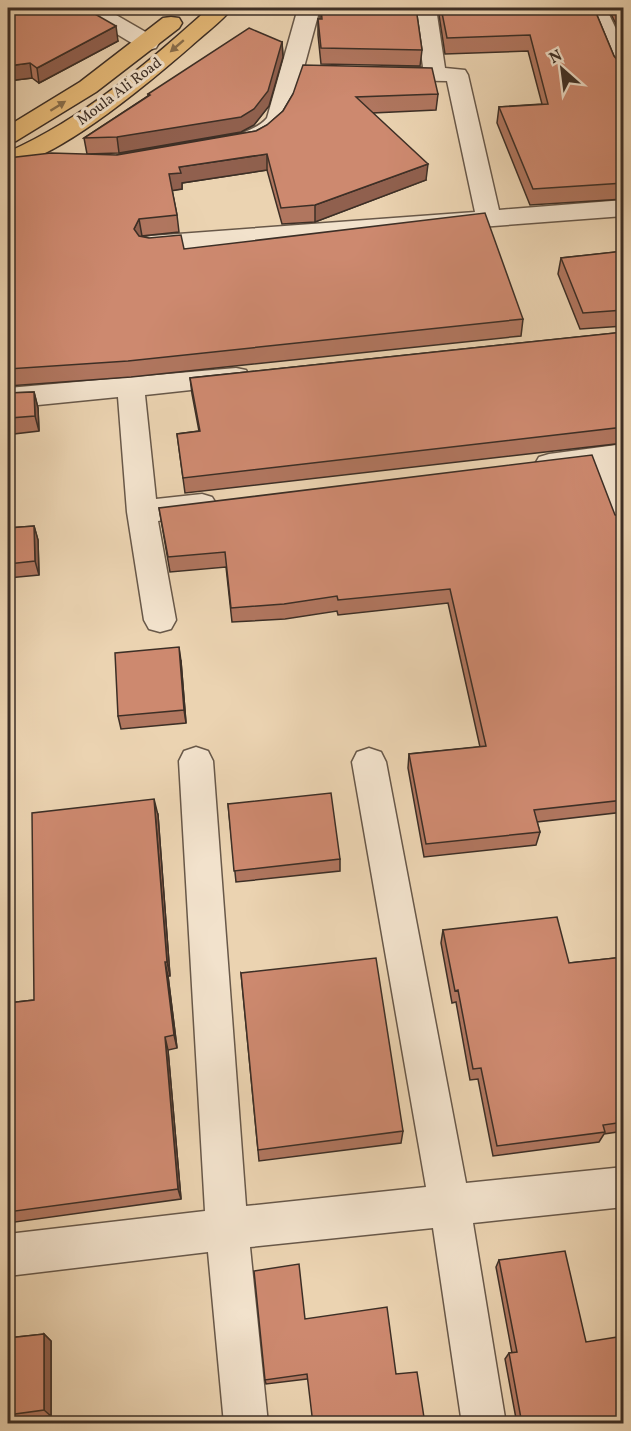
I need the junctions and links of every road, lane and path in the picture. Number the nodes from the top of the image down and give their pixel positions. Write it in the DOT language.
graph roads {
  1 [pos="90,8"];
  2 [pos="189,8"];
  3 [pos="221,8"];
  4 [pos="309,8"];
  5 [pos="320,8"];
  6 [pos="426,8"];
  7 [pos="595,8"];
  8 [pos="148,43"];
  9 [pos="624,71"];
  10 [pos="368,72"];
  11 [pos="435,73"];
  12 [pos="224,145"];
  13 [pos="9,153"];
  14 [pos="55,161"];
  15 [pos="624,208"];
  16 [pos="489,219"];
  17 [pos="151,244"];
  18 [pos="260,375"];
  19 [pos="131,389"];
  20 [pos="8,398"];
  21 [pos="612,456"];
  22 [pos="518,468"];
  23 [pos="224,502"];
  24 [pos="142,512"];
  25 [pos="624,521"];
  26 [pos="160,620"];
  27 [pos="196,761"];
  28 [pos="369,762"];
  29 [pos="624,1187"];
  30 [pos="450,1206"];
  31 [pos="227,1229"];
  32 [pos="8,1256"];
  33 [pos="246,1424"];
  34 [pos="484,1424"];
  1 -- 8 [label="street"];
  2 -- 8 [label="main road, Moula Ali Road"];
  3 -- 13 [label="main road, Moula Ali Road, one-way"];
  4 -- 5 [label="street"];
  4 -- 12 [label="street"];
  6 -- 11 [label="street"];
  7 -- 9 [label="street"];
  13 -- 8 [label="main road, Moula Ali Road, one-way"];
  10 -- 11 [label="street"];
  11 -- 16 [label="street"];
  13 -- 14 [label="street"];
  15 -- 16 [label="street"];
  16 -- 17 [label="street"];
  18 -- 19 [label="street"];
  19 -- 20 [label="street"];
  19 -- 24 [label="street"];
  21 -- 22 [label="street"];
  21 -- 25 [label="street"];
  23 -- 24 [label="street"];
  24 -- 26 [label="street"];
  27 -- 31 [label="street"];
  28 -- 30 [label="street"];
  29 -- 30 [label="street"];
  30 -- 31 [label="street"];
  30 -- 34 [label="street"];
  31 -- 32 [label="street"];
  31 -- 33 [label="street"];
}
